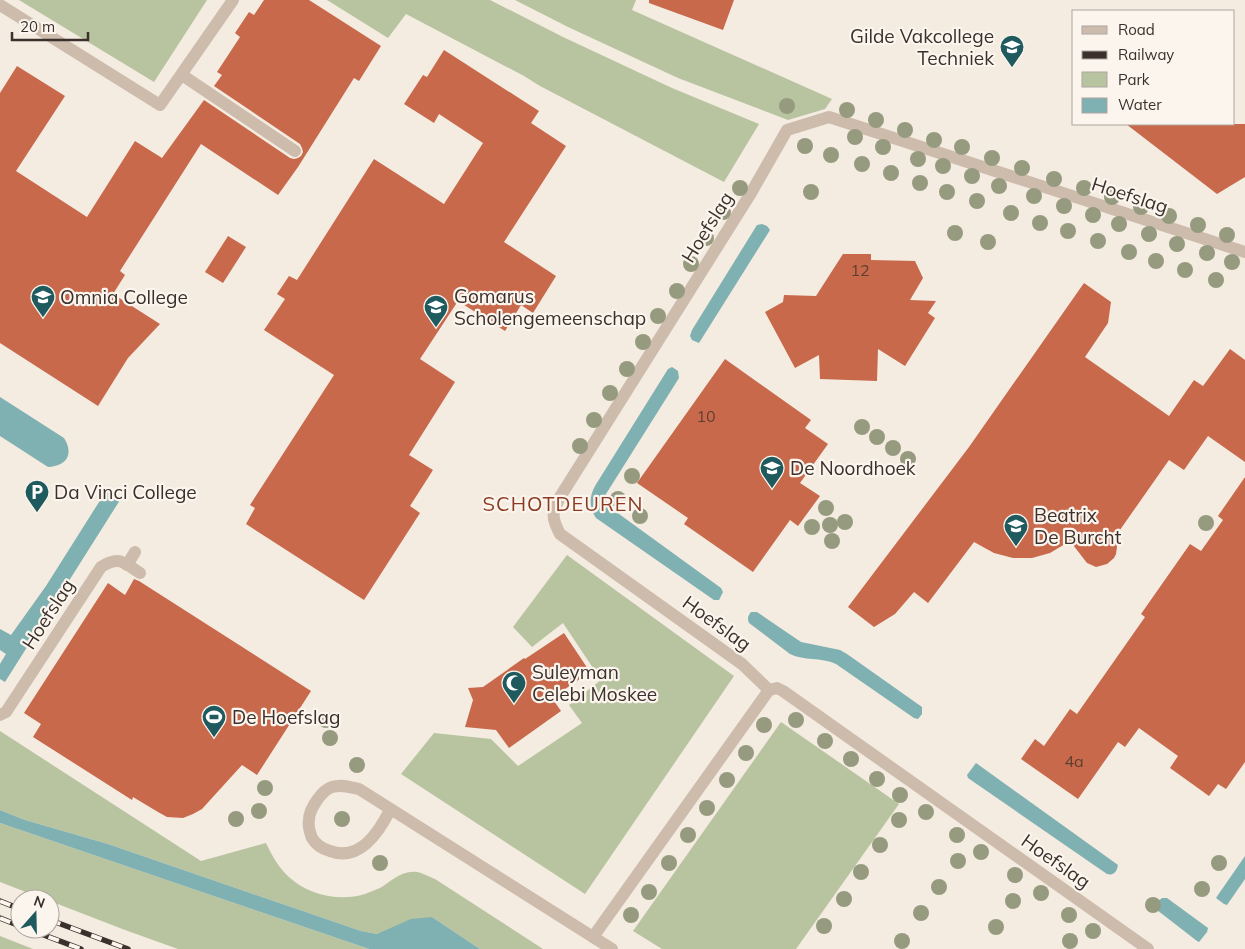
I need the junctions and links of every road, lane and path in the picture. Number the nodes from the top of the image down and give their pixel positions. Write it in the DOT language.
graph roads {
  1 [pos="233,0"];
  2 [pos="0,5"];
  3 [pos="182,75"];
  4 [pos="295,151"];
  5 [pos="1245,252"];
  6 [pos="135,552"];
  7 [pos="127,565"];
  8 [pos="140,573"];
  9 [pos="769,690"];
  10 [pos="0,715"];
  11 [pos="390,810"];
  12 [pos="593,937"];
  13 [pos="612,949"];
  14 [pos="1148,949"];
  1 -- 3 [label="street"];
  2 -- 3 [label="street"];
  3 -- 4 [label="street"];
  5 -- 9 [label="street, Hoefslag"];
  6 -- 7 [label="street"];
  7 -- 8 [label="street"];
  7 -- 10 [label="street, Hoefslag"];
  9 -- 12 [label="street"];
  9 -- 14 [label="street, Hoefslag"];
  11 -- 11 [label="street"];
  11 -- 12 [label="street"];
  12 -- 13 [label="street"];
}
